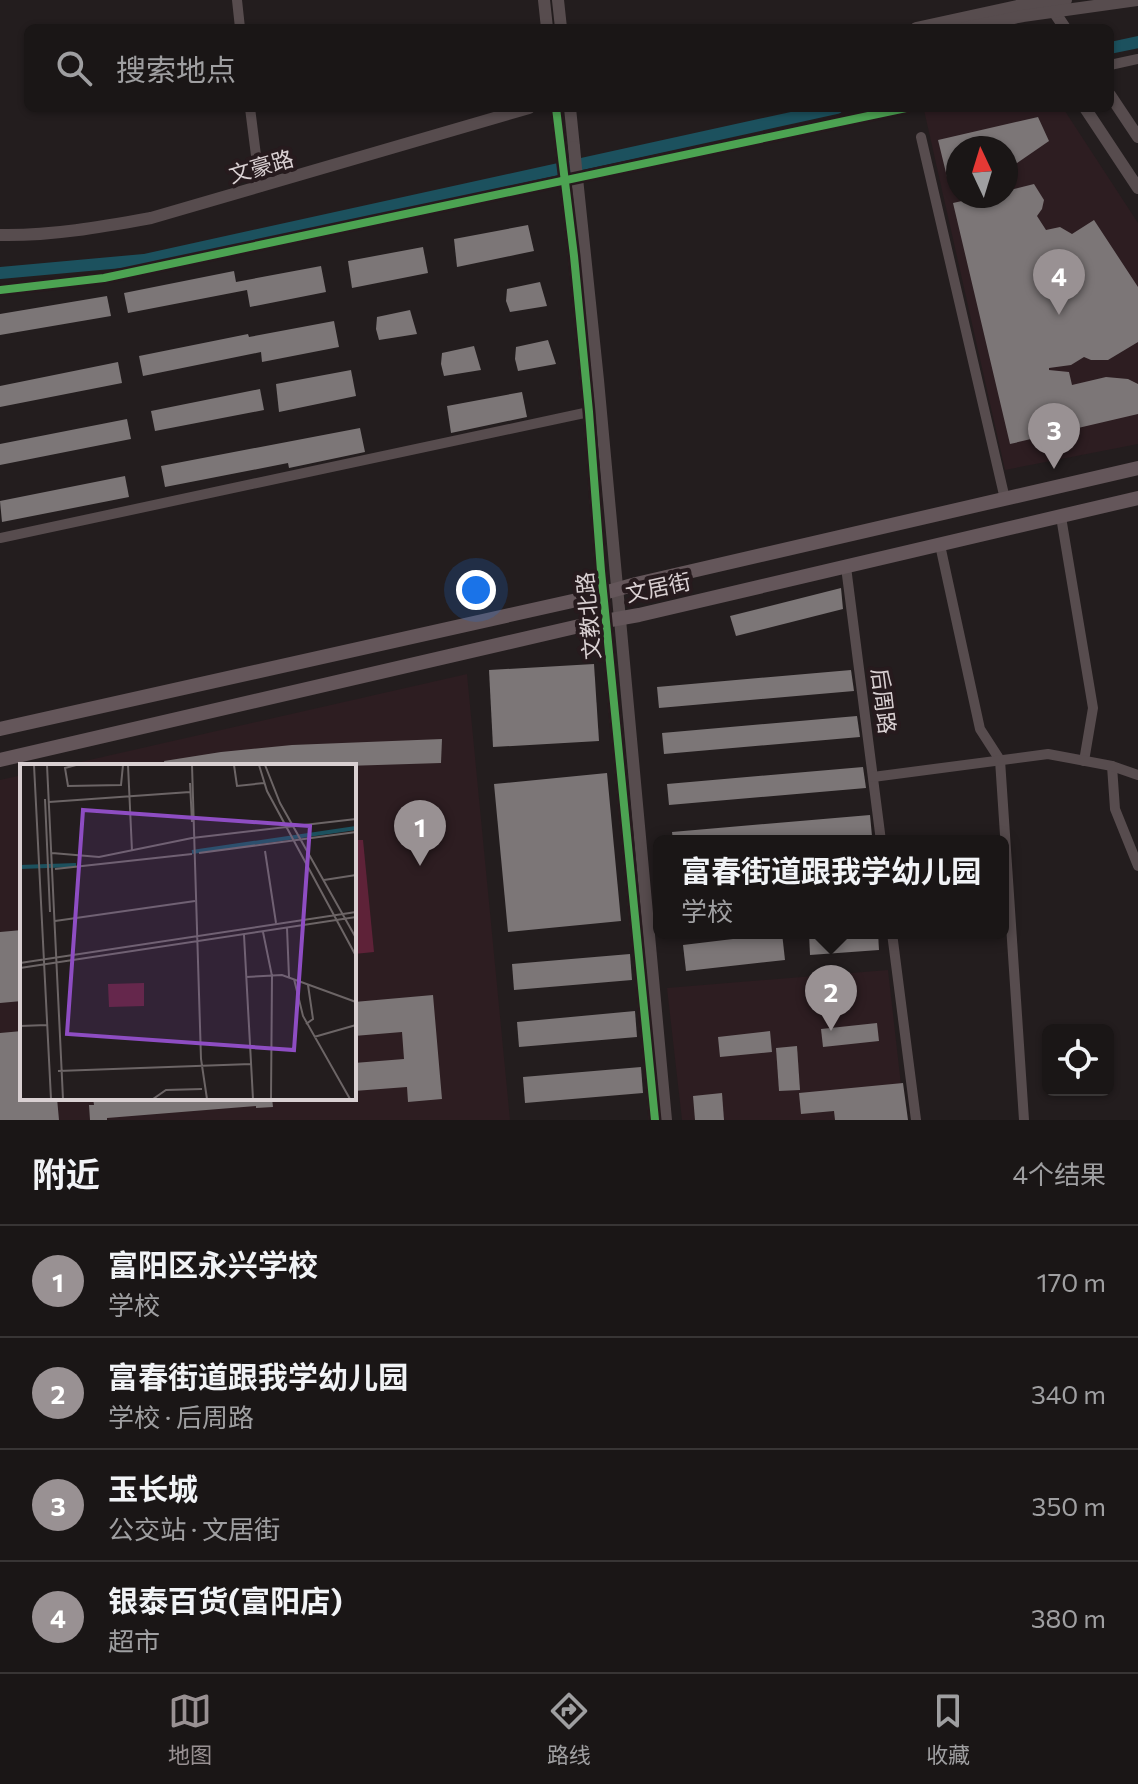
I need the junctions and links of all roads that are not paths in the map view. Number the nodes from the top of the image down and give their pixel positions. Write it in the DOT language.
graph roads {
  1 [pos="237,0"];
  2 [pos="544,0"];
  3 [pos="558,0"];
  4 [pos="1066,0"];
  5 [pos="1137,0"];
  6 [pos="1050,5"];
  7 [pos="1018,7"];
  8 [pos="240,24"];
  9 [pos="547,24"];
  10 [pos="561,24"];
  11 [pos="935,24"];
  12 [pos="975,24"];
  13 [pos="1029,24"];
  14 [pos="1062,24"];
  15 [pos="1138,59"];
  16 [pos="1114,64"];
  17 [pos="1114,101"];
  18 [pos="251,112"];
  19 [pos="515,112"];
  20 [pos="565,112"];
  21 [pos="887,112"];
  22 [pos="1088,112"];
  23 [pos="921,137"];
  24 [pos="1138,137"];
  25 [pos="595,174"];
  26 [pos="567,180"];
  27 [pos="260,187"];
  28 [pos="1138,188"];
  29 [pos="0,235"];
  30 [pos="0,290"];
  31 [pos="589,412"];
  32 [pos="1138,468"];
  33 [pos="1138,498"];
  34 [pos="1005,499"];
  35 [pos="1061,517"];
  36 [pos="0,538"];
  37 [pos="940,545"];
  38 [pos="846,567"];
  39 [pos="610,592"];
  40 [pos="613,619"];
  41 [pos="0,729"];
  42 [pos="0,760"];
  43 [pos="1000,760"];
  44 [pos="1084,761"];
  45 [pos="1112,766"];
  46 [pos="1138,775"];
  47 [pos="873,777"];
  48 [pos="880,835"];
  49 [pos="1005,835"];
  50 [pos="1138,866"];
  51 [pos="1009,895"];
  52 [pos="893,939"];
  53 [pos="655,1120"];
  54 [pos="666,1120"];
  55 [pos="916,1120"];
  56 [pos="1024,1120"];
  1 -- 8 [label="street"];
  2 -- 9 [label="street"];
  3 -- 10 [label="street"];
  4 -- 6 [label="street"];
  5 -- 6 [label="street"];
  6 -- 7 [label="street"];
  6 -- 14 [label="street"];
  7 -- 11 [label="street"];
  7 -- 12 [label="street"];
  7 -- 13 [label="street"];
  15 -- 16 [label="street"];
  17 -- 24 [label="street"];
  18 -- 27 [label="street"];
  19 -- 27 [label="street, 文豪路"];
  20 -- 26 [label="street, 文教北路, bridge"];
  21 -- 25 [label="street"];
  22 -- 28 [label="street"];
  23 -- 34 [label="street"];
  26 -- 30 [label="street"];
  26 -- 31 [label="street, 文教北路"];
  26 -- 39 [label="street, 文教北路"];
  27 -- 29 [label="street, 文豪路"];
  31 -- 36 [label="street"];
  31 -- 39 [label="street, 文教北路"];
  32 -- 34 [label="main road, 文居街"];
  33 -- 35 [label="main road, 文居街"];
  34 -- 39 [label="main road, 文居街"];
  35 -- 37 [label="main road, 文居街"];
  35 -- 44 [label="street"];
  37 -- 38 [label="main road, 文居街"];
  37 -- 43 [label="street"];
  38 -- 40 [label="main road, 文居街"];
  38 -- 47 [label="street, 后周路"];
  39 -- 40 [label="street, 文教北路"];
  39 -- 41 [label="main road, 文居街"];
  40 -- 42 [label="main road, 文居街"];
  40 -- 53 [label="street, 文教北路"];
  40 -- 54 [label="street, 文教北路"];
  43 -- 44 [label="street"];
  43 -- 47 [label="street"];
  43 -- 49 [label="street"];
  44 -- 45 [label="street"];
  45 -- 46 [label="street"];
  45 -- 50 [label="street"];
  47 -- 48 [label="street, 后周路"];
  51 -- 56 [label="street"];
  52 -- 55 [label="street"];
}
